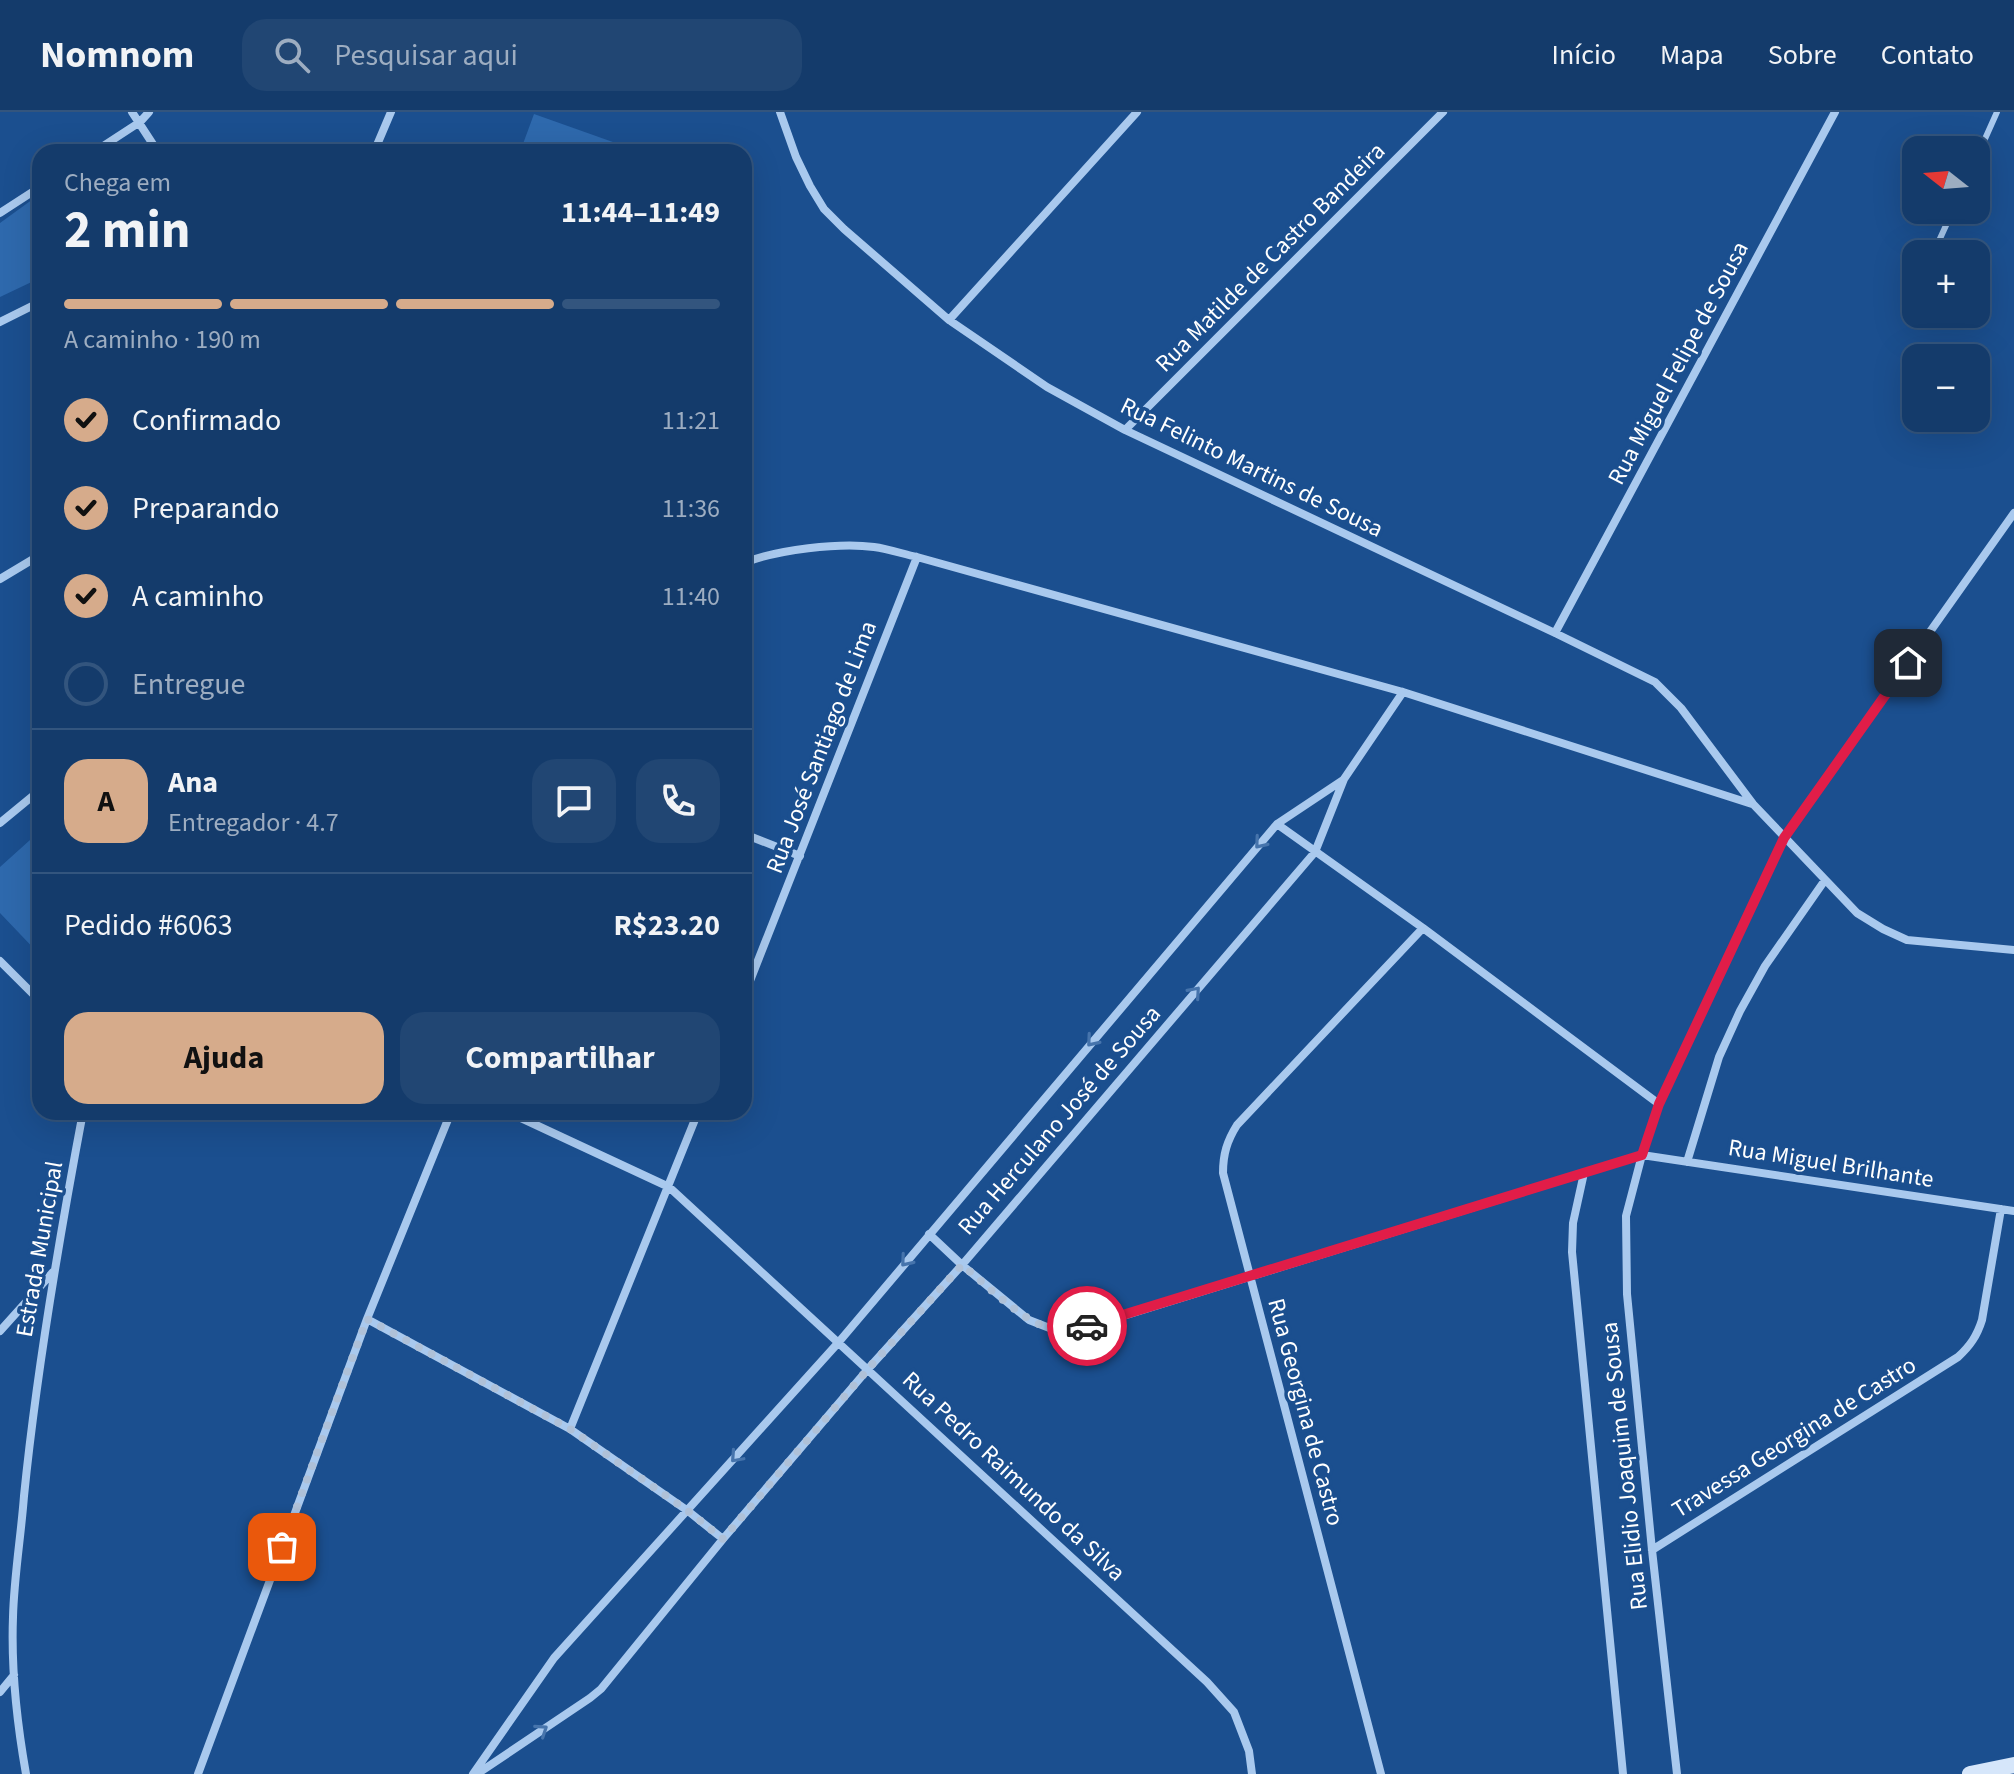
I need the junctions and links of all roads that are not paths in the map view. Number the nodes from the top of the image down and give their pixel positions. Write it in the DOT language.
graph roads {
  1 [pos="132,112"];
  2 [pos="149,112"];
  3 [pos="391,112"];
  4 [pos="780,112"];
  5 [pos="1137,112"];
  6 [pos="1443,112"];
  7 [pos="1835,112"];
  8 [pos="1997,112"];
  9 [pos="140,122"];
  10 [pos="1986,136"];
  11 [pos="106,144"];
  12 [pos="153,144"];
  13 [pos="377,144"];
  14 [pos="32,192"];
  15 [pos="0,213"];
  16 [pos="32,306"];
  17 [pos="949,320"];
  18 [pos="0,322"];
  19 [pos="1125,430"];
  20 [pos="2014,513"];
  21 [pos="917,557"];
  22 [pos="32,560"];
  23 [pos="752,560"];
  24 [pos="0,579"];
  25 [pos="1555,633"];
  26 [pos="1403,692"];
  27 [pos="1344,779"];
  28 [pos="32,797"];
  29 [pos="1753,804"];
  30 [pos="0,823"];
  31 [pos="1277,824"];
  32 [pos="752,837"];
  33 [pos="1784,838"];
  34 [pos="1315,852"];
  35 [pos="800,856"];
  36 [pos="1825,880"];
  37 [pos="1423,928"];
  38 [pos="2014,950"];
  39 [pos="0,961"];
  40 [pos="752,976"];
  41 [pos="32,993"];
  42 [pos="1659,1104"];
  43 [pos="82,1120"];
  44 [pos="448,1120"];
  45 [pos="525,1120"];
  46 [pos="695,1120"];
  47 [pos="1642,1155"];
  48 [pos="1687,1162"];
  49 [pos="1584,1173"];
  50 [pos="669,1187"];
  51 [pos="2001,1209"];
  52 [pos="2014,1211"];
  53 [pos="929,1234"];
  54 [pos="962,1265"];
  55 [pos="53,1272"];
  56 [pos="1250,1277"];
  57 [pos="367,1319"];
  58 [pos="1,1329"];
  59 [pos="838,1343"];
  60 [pos="868,1369"];
  61 [pos="570,1429"];
  62 [pos="688,1511"];
  63 [pos="723,1539"];
  64 [pos="1652,1550"];
  65 [pos="14,1675"];
  66 [pos="0,1692"];
  67 [pos="2014,1765"];
  68 [pos="26,1774"];
  69 [pos="198,1774"];
  70 [pos="475,1774"];
  71 [pos="1252,1774"];
  72 [pos="1381,1774"];
  73 [pos="1623,1774"];
  74 [pos="1677,1774"];
  75 [pos="1970,1774"];
  1 -- 9 [label="street"];
  2 -- 9 [label="street"];
  3 -- 13 [label="street"];
  4 -- 17 [label="street, Rua Felinto Martins de Sousa"];
  5 -- 17 [label="street"];
  6 -- 19 [label="street, Rua Matilde de Castro Bandeira"];
  7 -- 25 [label="street, Rua Miguel Felipe de Sousa"];
  8 -- 10 [label="lane"];
  9 -- 11 [label="street"];
  9 -- 12 [label="street"];
  14 -- 15 [label="street"];
  16 -- 18 [label="street"];
  17 -- 19 [label="street, Rua Felinto Martins de Sousa"];
  19 -- 25 [label="street, Rua Felinto Martins de Sousa"];
  20 -- 33 [label="street, Rua Elidio Joaquim de Sousa"];
  21 -- 23 [label="street, Rua Felinto Martins de Sousa"];
  21 -- 26 [label="street, Rua Felinto Martins de Sousa"];
  21 -- 35 [label="street, Rua José Santiago de Lima"];
  22 -- 24 [label="street"];
  25 -- 29 [label="street, Rua Felinto Martins de Sousa"];
  26 -- 27 [label="street, Rua Herculano José de Sousa"];
  26 -- 29 [label="street, Rua Felinto Martins de Sousa"];
  27 -- 31 [label="street, Rua Herculano José de Sousa"];
  27 -- 34 [label="street, Rua Herculano José de Sousa"];
  28 -- 30 [label="street"];
  29 -- 33 [label="street, Rua Felinto Martins de Sousa"];
  31 -- 34 [label="street"];
  31 -- 53 [label="street, Rua Herculano José de Sousa, one-way"];
  32 -- 35 [label="street"];
  33 -- 36 [label="street, Rua Felinto Martins de Sousa"];
  33 -- 42 [label="street, Rua Elidio Joaquim de Sousa"];
  34 -- 37 [label="street"];
  54 -- 34 [label="street, Rua Herculano José de Sousa, one-way"];
  35 -- 40 [label="street, Rua José Santiago de Lima"];
  36 -- 38 [label="street, Rua Felinto Martins de Sousa"];
  36 -- 48 [label="street"];
  37 -- 42 [label="street"];
  37 -- 56 [label="street, Rua Georgina de Castro"];
  39 -- 41 [label="street"];
  42 -- 47 [label="street, Rua Elidio Joaquim de Sousa"];
  43 -- 55 [label="street, Estrada Municipal"];
  44 -- 57 [label="street"];
  45 -- 50 [label="street, Rua Pedro Raimundo da Silva"];
  46 -- 50 [label="street"];
  47 -- 48 [label="street, Rua Miguel Brilhante"];
  47 -- 49 [label="street"];
  47 -- 64 [label="street, Rua Elidio Joaquim de Sousa"];
  48 -- 51 [label="street, Rua Miguel Brilhante"];
  49 -- 56 [label="street"];
  49 -- 73 [label="street, Rua Elidio Joaquim de Sousa"];
  50 -- 59 [label="street, Rua Pedro Raimundo da Silva"];
  50 -- 61 [label="street"];
  51 -- 52 [label="street, Rua Miguel Brilhante"];
  51 -- 64 [label="street, Travessa Georgina de Castro"];
  53 -- 54 [label="street"];
  53 -- 59 [label="street, Rua Herculano José de Sousa, one-way"];
  54 -- 56 [label="street"];
  54 -- 60 [label="street, Rua Herculano José de Sousa"];
  55 -- 58 [label="street"];
  55 -- 65 [label="street, Estrada Municipal"];
  56 -- 72 [label="street, Rua Georgina de Castro"];
  57 -- 61 [label="street"];
  57 -- 69 [label="street"];
  59 -- 60 [label="street, Rua Pedro Raimundo da Silva"];
  59 -- 62 [label="street, Rua Herculano José de Sousa, one-way"];
  60 -- 63 [label="street, Rua Herculano José de Sousa"];
  60 -- 71 [label="street, Rua Pedro Raimundo da Silva"];
  61 -- 62 [label="street"];
  62 -- 63 [label="street"];
  62 -- 70 [label="street, Rua Herculano José de Sousa"];
  70 -- 63 [label="street, Rua Herculano José de Sousa, one-way"];
  64 -- 74 [label="street, Rua Elidio Joaquim de Sousa"];
  65 -- 66 [label="street"];
  65 -- 68 [label="street, Estrada Municipal"];
  67 -- 75 [label="main road"];
}
